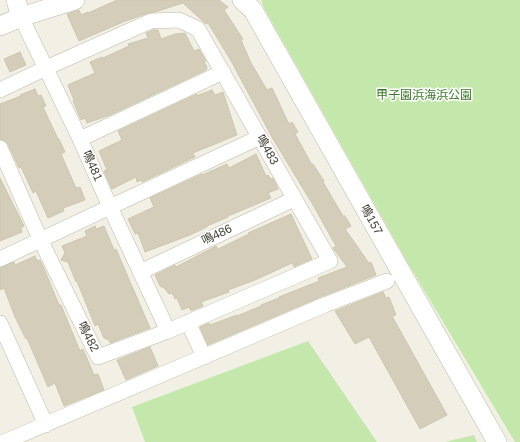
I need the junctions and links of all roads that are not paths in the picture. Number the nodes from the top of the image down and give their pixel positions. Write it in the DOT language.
graph roads {
  1 [pos="75,0"];
  2 [pos="242,0"];
  3 [pos="18,8"];
  4 [pos="0,26"];
  5 [pos="46,68"];
  6 [pos="223,72"];
  7 [pos="0,90"];
  8 [pos="260,137"];
  9 [pos="80,139"];
  10 [pos="0,148"];
  11 [pos="294,199"];
  12 [pos="110,207"];
  13 [pos="40,239"];
  14 [pos="0,258"];
  15 [pos="140,272"];
  16 [pos="387,281"];
  17 [pos="188,322"];
  18 [pos="0,323"];
  19 [pos="168,331"];
  20 [pos="204,357"];
  21 [pos="46,425"];
  22 [pos="4,442"];
  23 [pos="497,442"];
  1 -- 3 [label="street"];
  2 -- 23 [label="street, 鳴157"];
  3 -- 4 [label="street"];
  3 -- 5 [label="street, 鳴481"];
  5 -- 6 [label="street, 鳴483"];
  5 -- 7 [label="street"];
  5 -- 9 [label="street, 鳴481"];
  6 -- 8 [label="street, 鳴483"];
  6 -- 9 [label="street"];
  8 -- 11 [label="street, 鳴483"];
  8 -- 12 [label="street"];
  9 -- 12 [label="street, 鳴481"];
  10 -- 13 [label="street, 鳴482"];
  11 -- 15 [label="street, 鳴486"];
  11 -- 17 [label="street, 鳴483"];
  12 -- 13 [label="street"];
  12 -- 15 [label="street"];
  13 -- 14 [label="street"];
  13 -- 19 [label="street, 鳴482"];
  15 -- 19 [label="street"];
  16 -- 20 [label="street"];
  17 -- 19 [label="street, 鳴483"];
  17 -- 20 [label="street"];
  18 -- 21 [label="street"];
  20 -- 21 [label="street"];
  21 -- 22 [label="street"];
}
